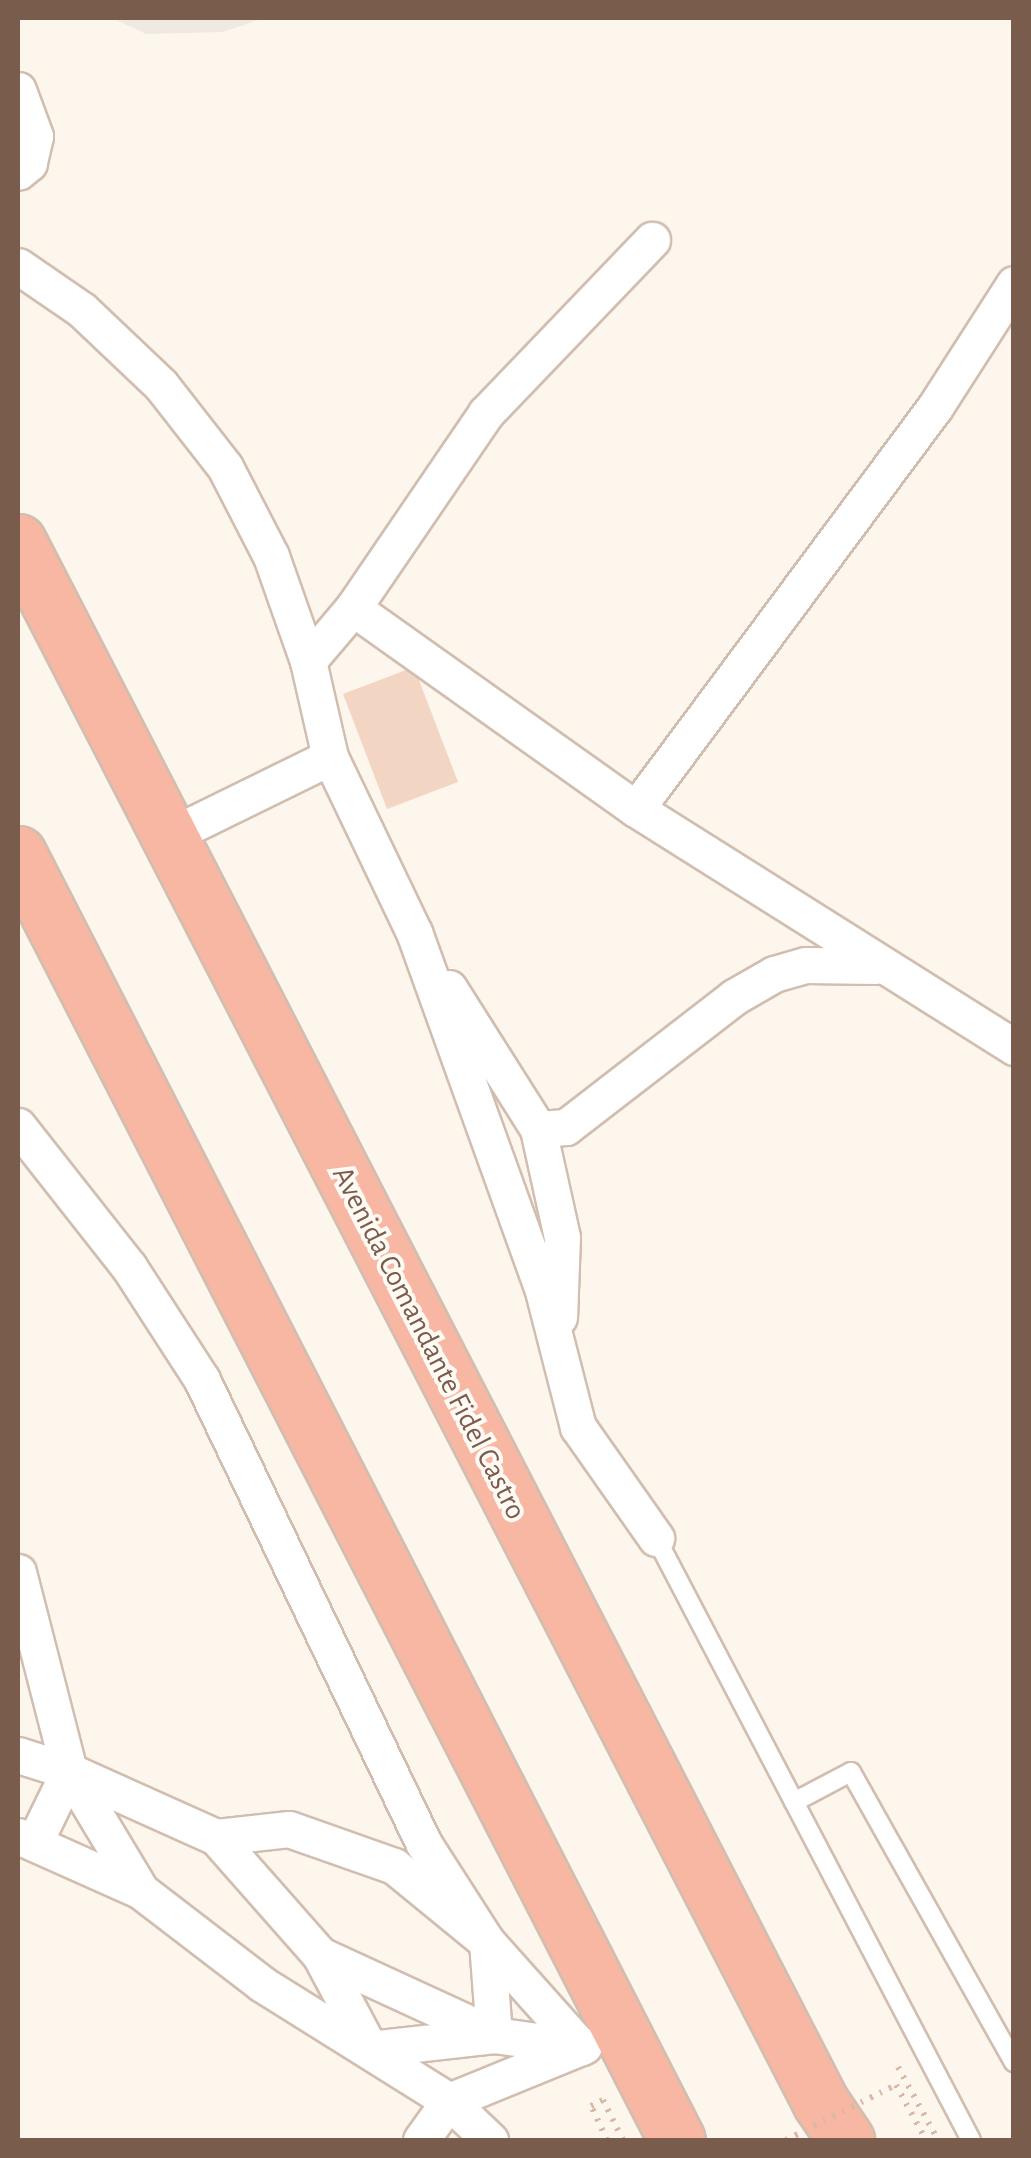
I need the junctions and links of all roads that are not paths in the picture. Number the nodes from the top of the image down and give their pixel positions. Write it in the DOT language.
graph roads {
  1 [pos="18,90"];
  2 [pos="18,172"];
  3 [pos="652,240"];
  4 [pos="18,266"];
  5 [pos="1014,284"];
  6 [pos="18,542"];
  7 [pos="353,608"];
  8 [pos="308,661"];
  9 [pos="330,757"];
  10 [pos="636,809"];
  11 [pos="169,836"];
  12 [pos="18,854"];
  13 [pos="414,932"];
  14 [pos="876,966"];
  15 [pos="1014,1047"];
  16 [pos="18,1126"];
  17 [pos="538,1129"];
  18 [pos="558,1352"];
  19 [pos="656,1538"];
  20 [pos="18,1572"];
  21 [pos="18,1755"];
  22 [pos="69,1770"];
  23 [pos="794,1802"];
  24 [pos="216,1838"];
  25 [pos="26,1840"];
  26 [pos="141,1892"];
  27 [pos="486,1942"];
  28 [pos="320,1955"];
  29 [pos="494,2034"];
  30 [pos="600,2040"];
  31 [pos="370,2048"];
  32 [pos="1014,2062"];
  33 [pos="450,2101"];
  34 [pos="422,2140"];
  35 [pos="490,2140"];
  36 [pos="677,2140"];
  37 [pos="846,2140"];
  38 [pos="970,2140"];
  1 -- 2 [label="street"];
  3 -- 7 [label="street"];
  4 -- 8 [label="street"];
  5 -- 10 [label="street"];
  6 -- 11 [label="highway, Avenida Comandante Fidel Castro"];
  7 -- 8 [label="street"];
  7 -- 10 [label="street"];
  8 -- 9 [label="street"];
  9 -- 11 [label="street"];
  9 -- 13 [label="street"];
  10 -- 14 [label="street"];
  11 -- 37 [label="highway, Avenida Comandante Fidel Castro"];
  12 -- 30 [label="highway"];
  13 -- 17 [label="street"];
  13 -- 18 [label="street"];
  14 -- 15 [label="street"];
  14 -- 17 [label="street"];
  16 -- 27 [label="street"];
  17 -- 18 [label="street"];
  18 -- 19 [label="street"];
  19 -- 23 [label="lane"];
  20 -- 22 [label="street"];
  21 -- 22 [label="street"];
  22 -- 24 [label="street"];
  22 -- 25 [label="street"];
  22 -- 26 [label="street"];
  23 -- 32 [label="lane"];
  23 -- 38 [label="lane"];
  24 -- 27 [label="street"];
  24 -- 28 [label="street"];
  25 -- 26 [label="street"];
  26 -- 31 [label="street"];
  27 -- 29 [label="street"];
  27 -- 30 [label="street"];
  28 -- 29 [label="street"];
  28 -- 31 [label="street"];
  29 -- 30 [label="street"];
  29 -- 31 [label="street"];
  30 -- 33 [label="street"];
  30 -- 36 [label="highway"];
  31 -- 33 [label="street"];
  33 -- 34 [label="street"];
  33 -- 35 [label="street"];
}
